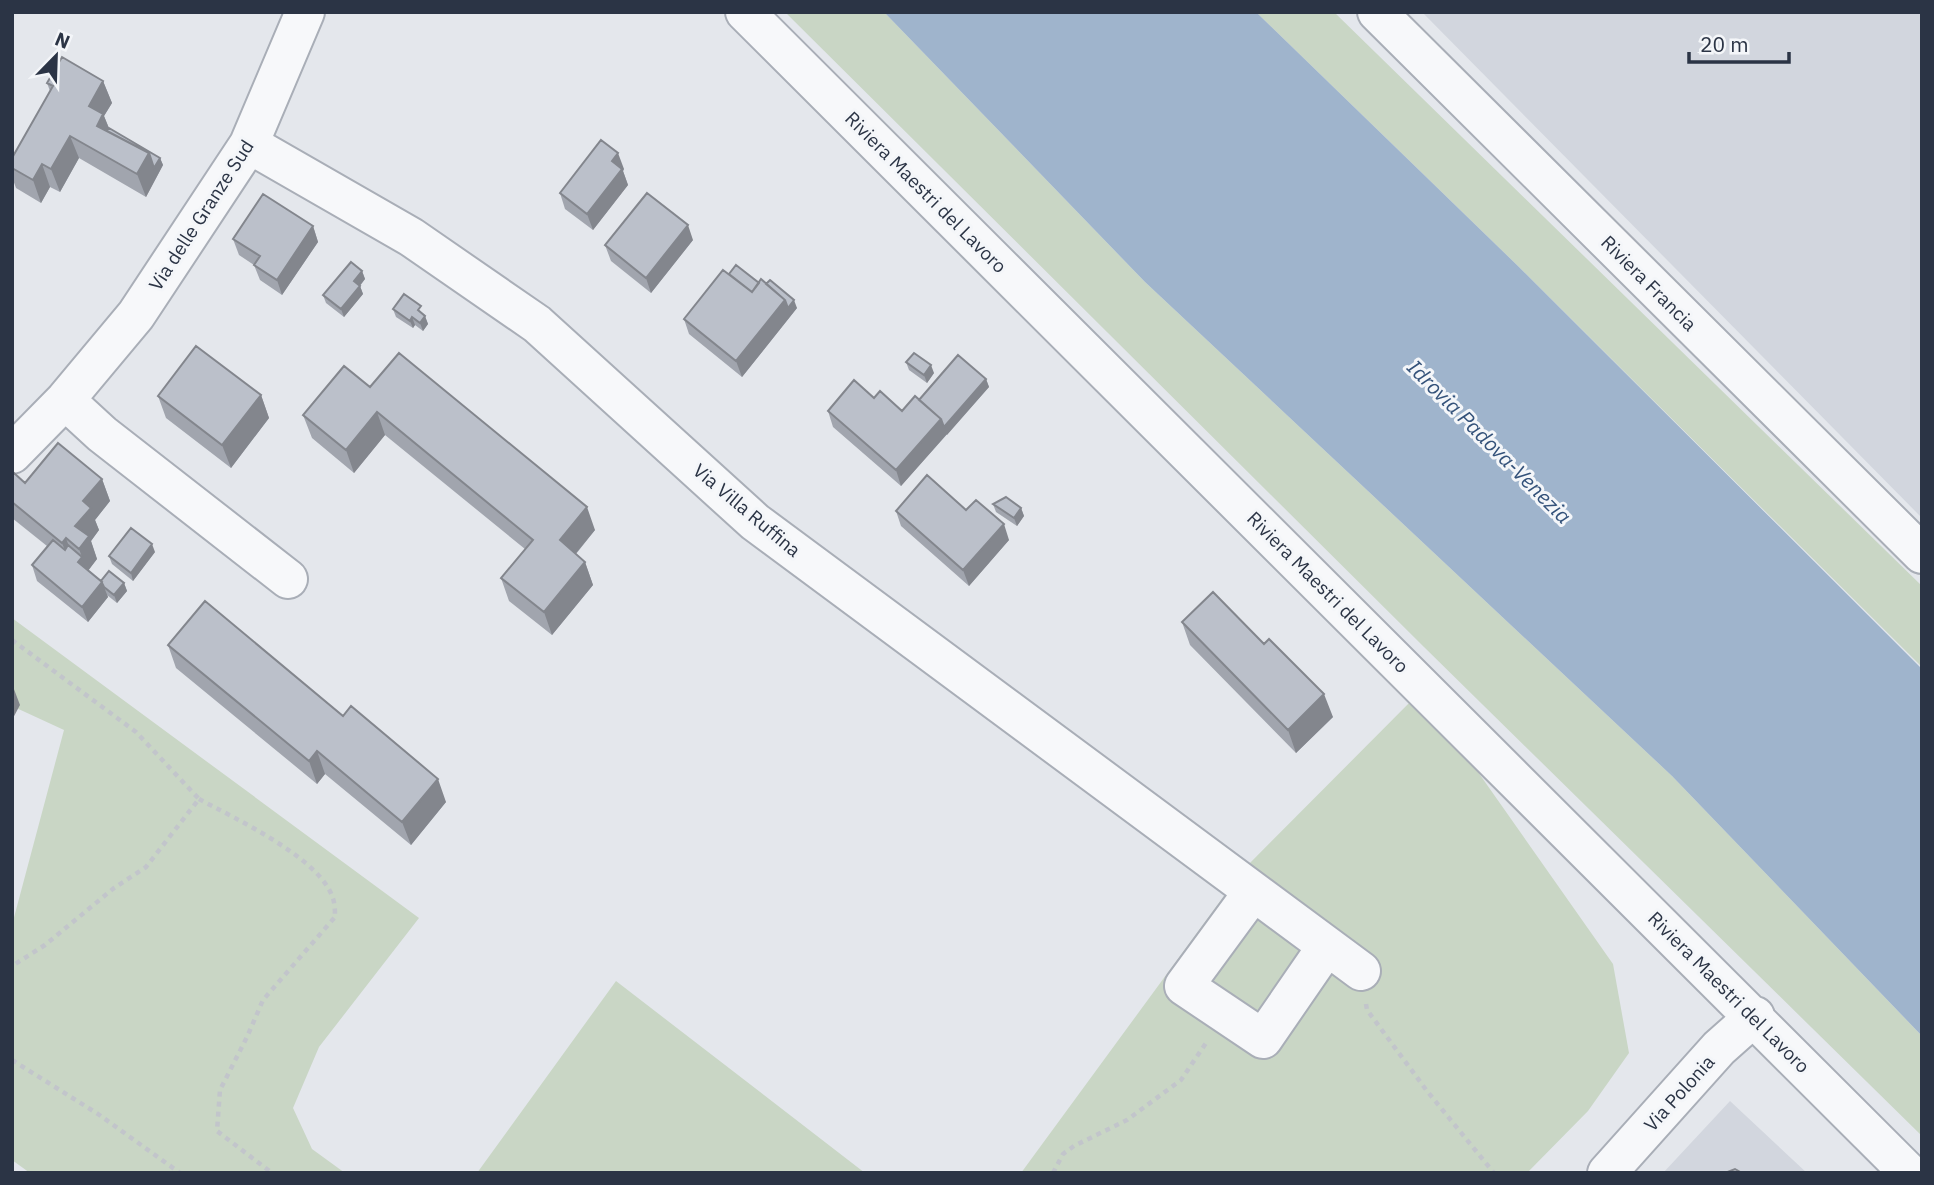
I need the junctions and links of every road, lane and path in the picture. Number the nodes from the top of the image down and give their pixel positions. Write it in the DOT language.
graph roads {
  1 [pos="305,12"];
  2 [pos="745,12"];
  3 [pos="1377,12"];
  4 [pos="249,144"];
  5 [pos="65,400"];
  6 [pos="12,454"];
  7 [pos="1922,554"];
  8 [pos="288,579"];
  9 [pos="12,640"];
  10 [pos="199,799"];
  11 [pos="1247,889"];
  12 [pos="1327,946"];
  13 [pos="12,966"];
  14 [pos="1361,971"];
  15 [pos="1225,1013"];
  16 [pos="1755,1016"];
  17 [pos="12,1060"];
  18 [pos="180,1173"];
  19 [pos="272,1173"];
  20 [pos="1054,1173"];
  21 [pos="1494,1173"];
  22 [pos="1607,1173"];
  23 [pos="1909,1173"];
  1 -- 4 [label="street, Via delle Granze Sud"];
  2 -- 16 [label="street, Riviera Maestri del Lavoro"];
  3 -- 7 [label="street, Riviera Francia"];
  4 -- 5 [label="street, Via delle Granze Sud"];
  4 -- 11 [label="street, Via Villa Ruffina"];
  5 -- 6 [label="street, Via delle Granze Sud"];
  5 -- 8 [label="street"];
  9 -- 10 [label="path"];
  10 -- 13 [label="path"];
  10 -- 19 [label="path"];
  11 -- 12 [label="street, Via Villa Ruffina"];
  11 -- 15 [label="street"];
  12 -- 14 [label="street, Via Villa Ruffina"];
  12 -- 15 [label="street"];
  14 -- 21 [label="path"];
  15 -- 20 [label="path"];
  16 -- 22 [label="street, Via Polonia"];
  16 -- 23 [label="street, Riviera Maestri del Lavoro"];
  17 -- 18 [label="path"];
}
